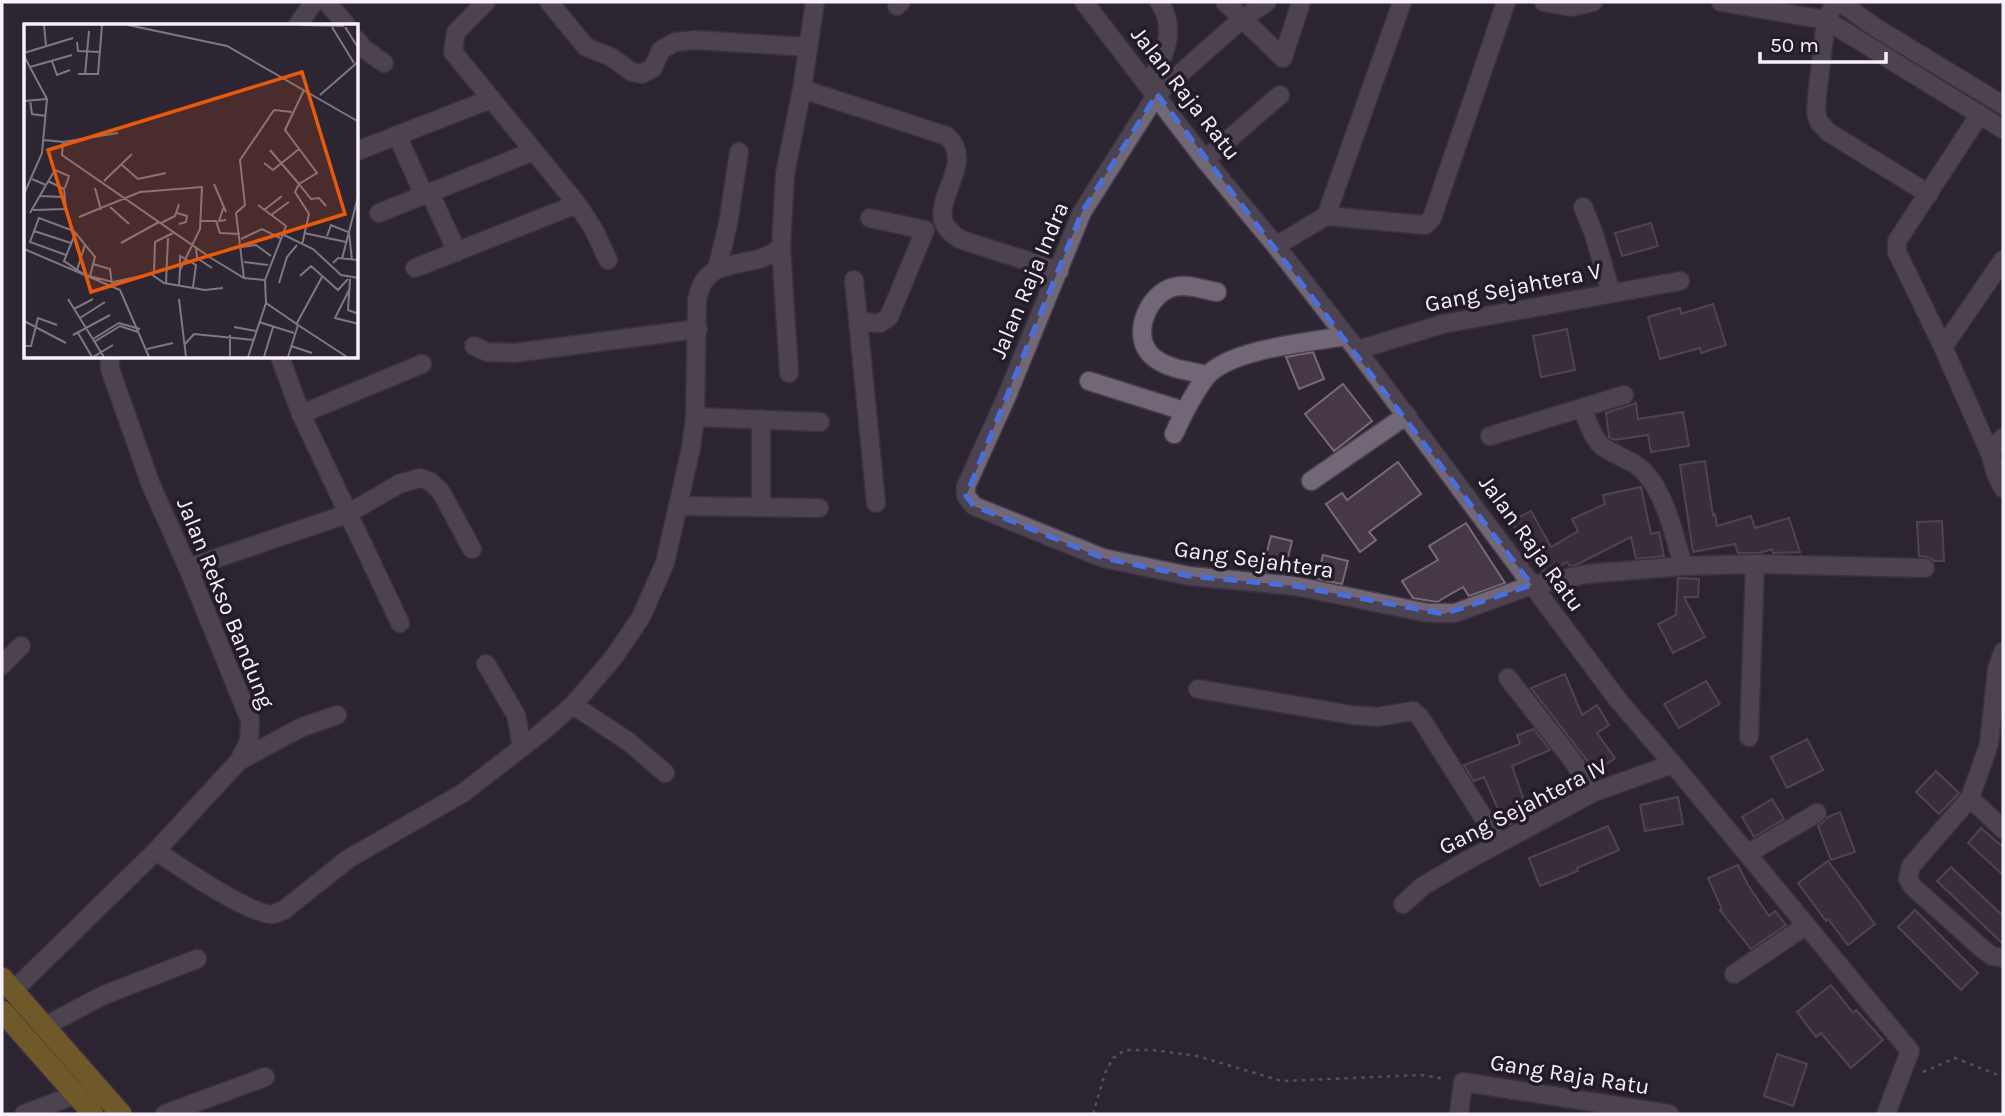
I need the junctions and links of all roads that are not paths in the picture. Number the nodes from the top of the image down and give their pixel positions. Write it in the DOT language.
graph roads {
  1 [pos="314,2"];
  2 [pos="327,2"];
  3 [pos="485,2"];
  4 [pos="549,2"];
  5 [pos="815,2"];
  6 [pos="1084,2"];
  7 [pos="1159,2"];
  8 [pos="1225,2"];
  9 [pos="1267,2"];
  10 [pos="1301,2"];
  11 [pos="1402,2"];
  12 [pos="1507,2"];
  13 [pos="1544,2"];
  14 [pos="1593,2"];
  15 [pos="1721,2"];
  16 [pos="1838,2"];
  17 [pos="1242,19"];
  18 [pos="1826,20"];
  19 [pos="298,24"];
  20 [pos="344,24"];
  21 [pos="359,43"];
  22 [pos="808,47"];
  23 [pos="383,63"];
  24 [pos="1158,87"];
  25 [pos="803,89"];
  26 [pos="1280,95"];
  27 [pos="491,99"];
  28 [pos="2003,105"];
  29 [pos="1980,114"];
  30 [pos="2003,129"];
  31 [pos="397,135"];
  32 [pos="359,149"];
  33 [pos="534,151"];
  34 [pos="739,152"];
  35 [pos="1205,160"];
  36 [pos="427,194"];
  37 [pos="1929,194"];
  38 [pos="577,204"];
  39 [pos="1583,207"];
  40 [pos="379,213"];
  41 [pos="1326,216"];
  42 [pos="870,218"];
  43 [pos="942,220"];
  44 [pos="925,230"];
  45 [pos="1276,246"];
  46 [pos="781,247"];
  47 [pos="457,252"];
  48 [pos="608,260"];
  49 [pos="2003,260"];
  50 [pos="415,268"];
  51 [pos="717,269"];
  52 [pos="1059,271"];
  53 [pos="853,280"];
  54 [pos="1680,281"];
  55 [pos="1217,292"];
  56 [pos="1611,293"];
  57 [pos="858,322"];
  58 [pos="698,329"];
  59 [pos="1352,343"];
  60 [pos="474,346"];
  61 [pos="1943,346"];
  62 [pos="110,359"];
  63 [pos="282,359"];
  64 [pos="422,363"];
  65 [pos="789,373"];
  66 [pos="1208,374"];
  67 [pos="1089,382"];
  68 [pos="1623,395"];
  69 [pos="1582,408"];
  70 [pos="1184,411"];
  71 [pos="301,414"];
  72 [pos="1407,415"];
  73 [pos="695,417"];
  74 [pos="761,419"];
  75 [pos="820,422"];
  76 [pos="1174,434"];
  77 [pos="1490,436"];
  78 [pos="2003,438"];
  79 [pos="1990,453"];
  80 [pos="1311,481"];
  81 [pos="2003,488"];
  82 [pos="876,503"];
  83 [pos="680,506"];
  84 [pos="974,506"];
  85 [pos="761,507"];
  86 [pos="819,508"];
  87 [pos="347,514"];
  88 [pos="472,549"];
  89 [pos="1755,564"];
  90 [pos="1683,566"];
  91 [pos="188,568"];
  92 [pos="1925,568"];
  93 [pos="1532,585"];
  94 [pos="400,623"];
  95 [pos="21,646"];
  96 [pos="2003,652"];
  97 [pos="486,664"];
  98 [pos="2,665"];
  99 [pos="1508,678"];
  100 [pos="1198,689"];
  101 [pos="573,705"];
  102 [pos="337,715"];
  103 [pos="1749,737"];
  104 [pos="522,747"];
  105 [pos="1996,747"];
  106 [pos="239,761"];
  107 [pos="1673,764"];
  108 [pos="665,773"];
  109 [pos="1594,792"];
  110 [pos="1970,798"];
  111 [pos="1817,813"];
  112 [pos="2003,829"];
  113 [pos="1499,842"];
  114 [pos="156,851"];
  115 [pos="1747,854"];
  116 [pos="1403,904"];
  117 [pos="1805,926"];
  118 [pos="197,958"];
  119 [pos="2003,958"];
  120 [pos="1734,974"];
  121 [pos="7,985"];
  122 [pos="2,1011"];
  123 [pos="45,1026"];
  124 [pos="265,1077"];
  125 [pos="75,1095"];
  126 [pos="24,1114"];
  127 [pos="93,1114"];
  128 [pos="121,1114"];
  129 [pos="165,1114"];
  130 [pos="1459,1114"];
  131 [pos="1669,1114"];
  132 [pos="1886,1114"];
  1 -- 19 [label="street"];
  2 -- 20 [label="street"];
  3 -- 27 [label="street"];
  4 -- 22 [label="street"];
  5 -- 22 [label="street"];
  6 -- 24 [label="street, Jalan Raja Ratu"];
  7 -- 24 [label="street"];
  8 -- 17 [label="street"];
  9 -- 17 [label="street"];
  10 -- 17 [label="street"];
  11 -- 41 [label="street"];
  12 -- 41 [label="street"];
  13 -- 14 [label="street"];
  15 -- 18 [label="street"];
  16 -- 18 [label="street"];
  16 -- 28 [label="street"];
  17 -- 24 [label="street"];
  18 -- 29 [label="street"];
  18 -- 37 [label="street"];
  21 -- 23 [label="street"];
  22 -- 25 [label="street"];
  24 -- 35 [label="street, Jalan Raja Ratu"];
  24 -- 52 [label="street, Jalan Raja Indra"];
  25 -- 43 [label="street"];
  25 -- 46 [label="street"];
  26 -- 35 [label="street"];
  27 -- 31 [label="street"];
  27 -- 33 [label="street"];
  29 -- 30 [label="street"];
  29 -- 37 [label="street"];
  31 -- 32 [label="street"];
  31 -- 36 [label="street"];
  33 -- 36 [label="street"];
  33 -- 38 [label="street"];
  34 -- 51 [label="street"];
  35 -- 45 [label="street, Jalan Raja Ratu"];
  36 -- 40 [label="street"];
  36 -- 47 [label="street"];
  37 -- 61 [label="street"];
  38 -- 47 [label="street"];
  38 -- 48 [label="street"];
  39 -- 56 [label="street"];
  41 -- 45 [label="street"];
  42 -- 44 [label="street"];
  43 -- 44 [label="street"];
  43 -- 52 [label="street"];
  44 -- 57 [label="street"];
  45 -- 59 [label="street, Jalan Raja Ratu"];
  46 -- 51 [label="street"];
  46 -- 65 [label="street"];
  47 -- 50 [label="street"];
  49 -- 61 [label="street"];
  51 -- 58 [label="street"];
  52 -- 84 [label="street, Jalan Raja Indra"];
  53 -- 57 [label="street"];
  54 -- 56 [label="street, Gang Sejahtera V"];
  55 -- 66 [label="street"];
  56 -- 59 [label="street, Gang Sejahtera V"];
  57 -- 82 [label="street"];
  58 -- 60 [label="street"];
  58 -- 73 [label="street"];
  59 -- 66 [label="street, Gang Sejahtera V"];
  59 -- 72 [label="street, Jalan Raja Ratu"];
  61 -- 79 [label="street"];
  62 -- 91 [label="street, Jalan Rekso Bandung"];
  63 -- 71 [label="street"];
  64 -- 71 [label="street"];
  66 -- 70 [label="street"];
  67 -- 70 [label="street"];
  68 -- 69 [label="street"];
  69 -- 77 [label="street"];
  69 -- 90 [label="street"];
  70 -- 76 [label="street"];
  71 -- 87 [label="street"];
  72 -- 80 [label="street"];
  72 -- 93 [label="street, Jalan Raja Ratu"];
  73 -- 74 [label="street"];
  73 -- 83 [label="street"];
  74 -- 75 [label="street"];
  74 -- 85 [label="street"];
  78 -- 79 [label="street"];
  79 -- 81 [label="street"];
  83 -- 85 [label="street"];
  83 -- 101 [label="street"];
  84 -- 93 [label="street, Gang Sejahtera"];
  85 -- 86 [label="street"];
  87 -- 88 [label="street"];
  87 -- 91 [label="street"];
  87 -- 94 [label="street"];
  89 -- 90 [label="street, Gang Sejahtera"];
  89 -- 92 [label="street, Gang Sejahtera"];
  89 -- 103 [label="street"];
  90 -- 93 [label="street, Gang Sejahtera"];
  91 -- 106 [label="street, Jalan Rekso Bandung"];
  93 -- 107 [label="street, Jalan Raja Ratu"];
  95 -- 98 [label="street"];
  96 -- 105 [label="street"];
  97 -- 104 [label="street"];
  99 -- 109 [label="street"];
  100 -- 113 [label="street"];
  101 -- 104 [label="street"];
  101 -- 108 [label="street"];
  102 -- 106 [label="street"];
  104 -- 114 [label="street"];
  105 -- 110 [label="street"];
  106 -- 114 [label="street, Jalan Rekso Bandung"];
  107 -- 109 [label="street, Gang Sejahtera IV"];
  107 -- 115 [label="street, Jalan Raja Ratu"];
  109 -- 113 [label="street, Gang Sejahtera IV"];
  110 -- 112 [label="street"];
  110 -- 119 [label="street"];
  111 -- 115 [label="street"];
  113 -- 116 [label="street, Gang Sejahtera IV"];
  114 -- 121 [label="street, Jalan Rekso Bandung"];
  115 -- 117 [label="street, Jalan Raja Ratu"];
  117 -- 120 [label="street"];
  117 -- 132 [label="street, Jalan Raja Ratu"];
  118 -- 123 [label="street"];
  121 -- 123 [label="highway"];
  122 -- 125 [label="highway"];
  123 -- 128 [label="highway"];
  124 -- 129 [label="street"];
  125 -- 126 [label="street"];
  125 -- 127 [label="highway"];
  130 -- 131 [label="street, Gang Raja Ratu"];
}
